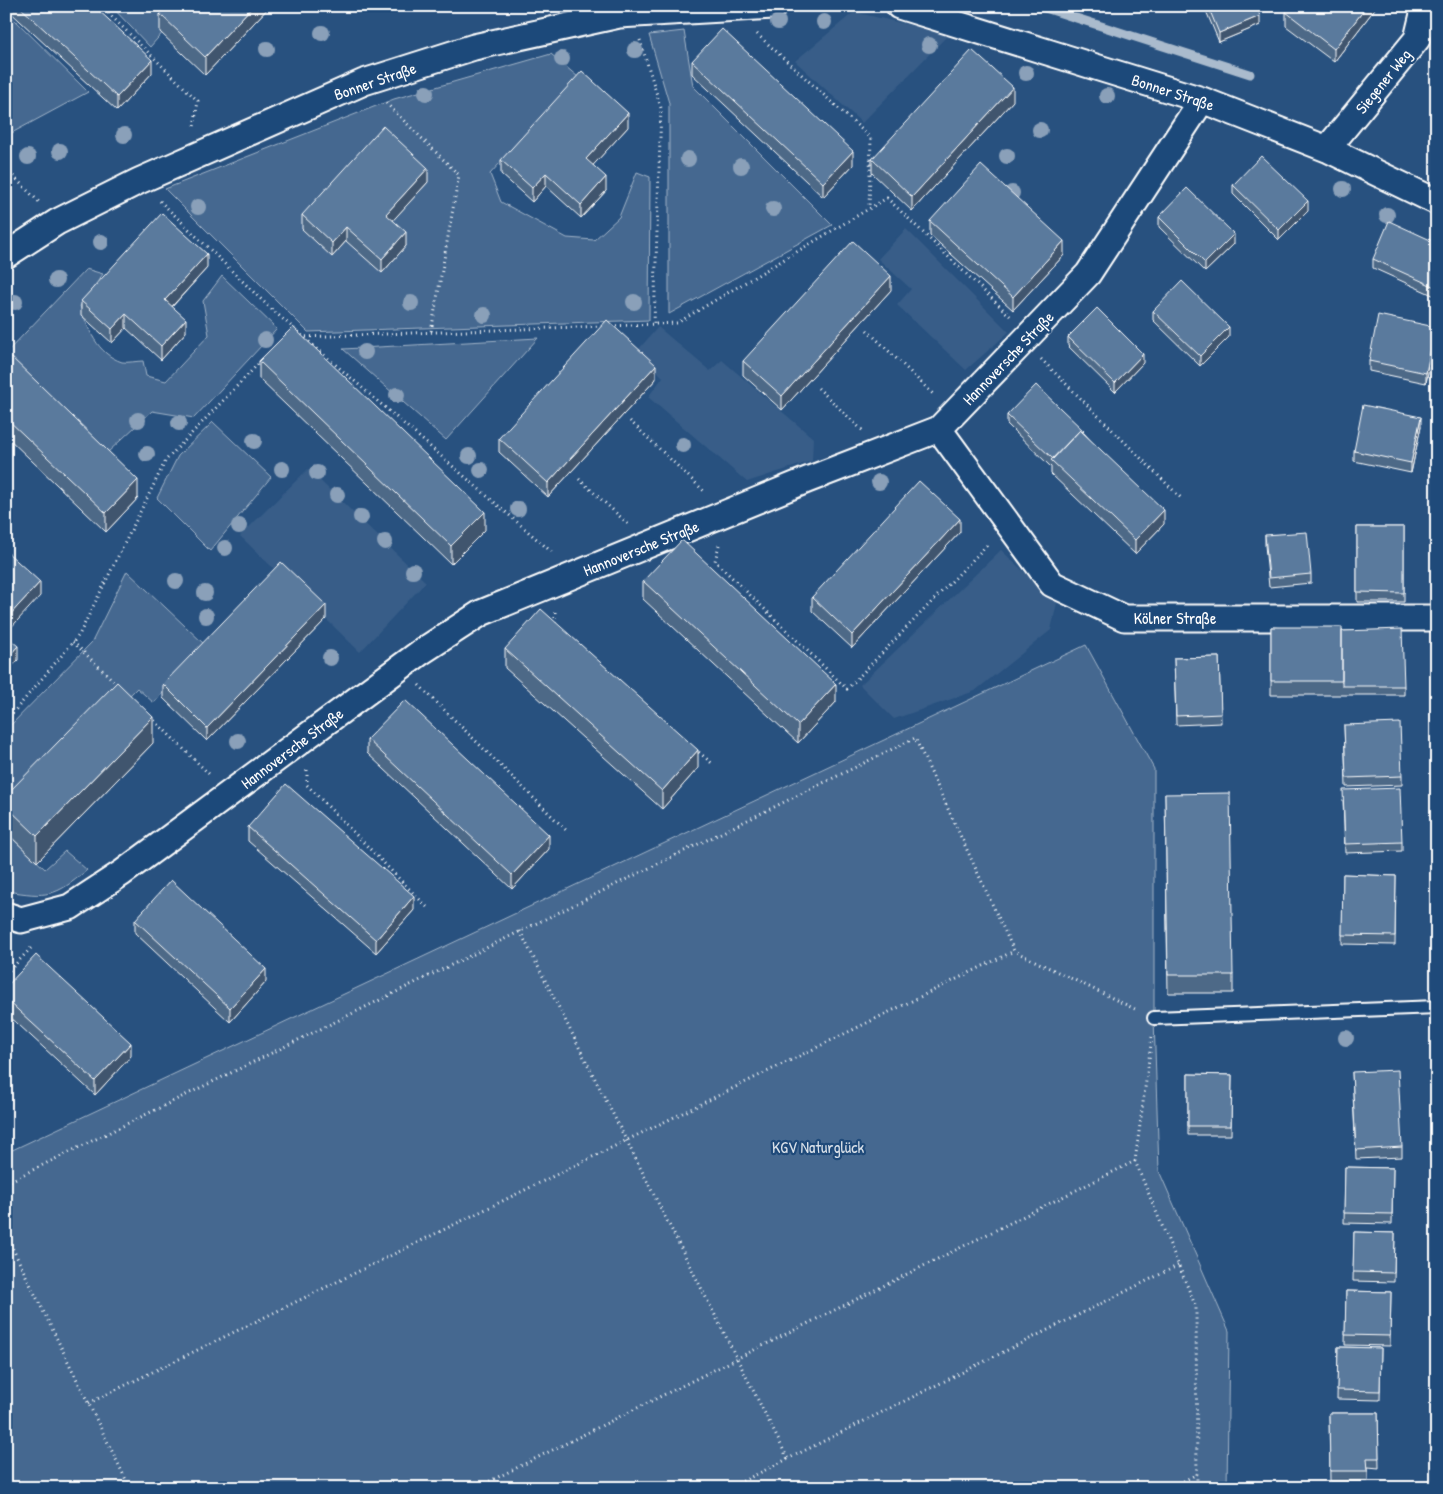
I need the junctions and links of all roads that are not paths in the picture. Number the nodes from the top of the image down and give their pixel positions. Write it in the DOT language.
graph roads {
  1 [pos="774,6"];
  2 [pos="899,6"];
  3 [pos="1425,6"];
  4 [pos="1202,100"];
  5 [pos="1327,149"];
  6 [pos="1437,202"];
  7 [pos="6,254"];
  8 [pos="947,422"];
  9 [pos="1437,618"];
  10 [pos="6,915"];
  11 [pos="1437,1007"];
  12 [pos="1154,1018"];
  1 -- 7 [label="street, Bonner Straße"];
  2 -- 4 [label="street, Bonner Straße"];
  3 -- 5 [label="street, Siegener Weg"];
  4 -- 5 [label="street, Bonner Straße"];
  4 -- 8 [label="street, Hannoversche Straße"];
  5 -- 6 [label="street, Bonner Straße"];
  8 -- 9 [label="street, Kölner Straße"];
  8 -- 10 [label="street, Hannoversche Straße"];
  11 -- 12 [label="lane"];
}
